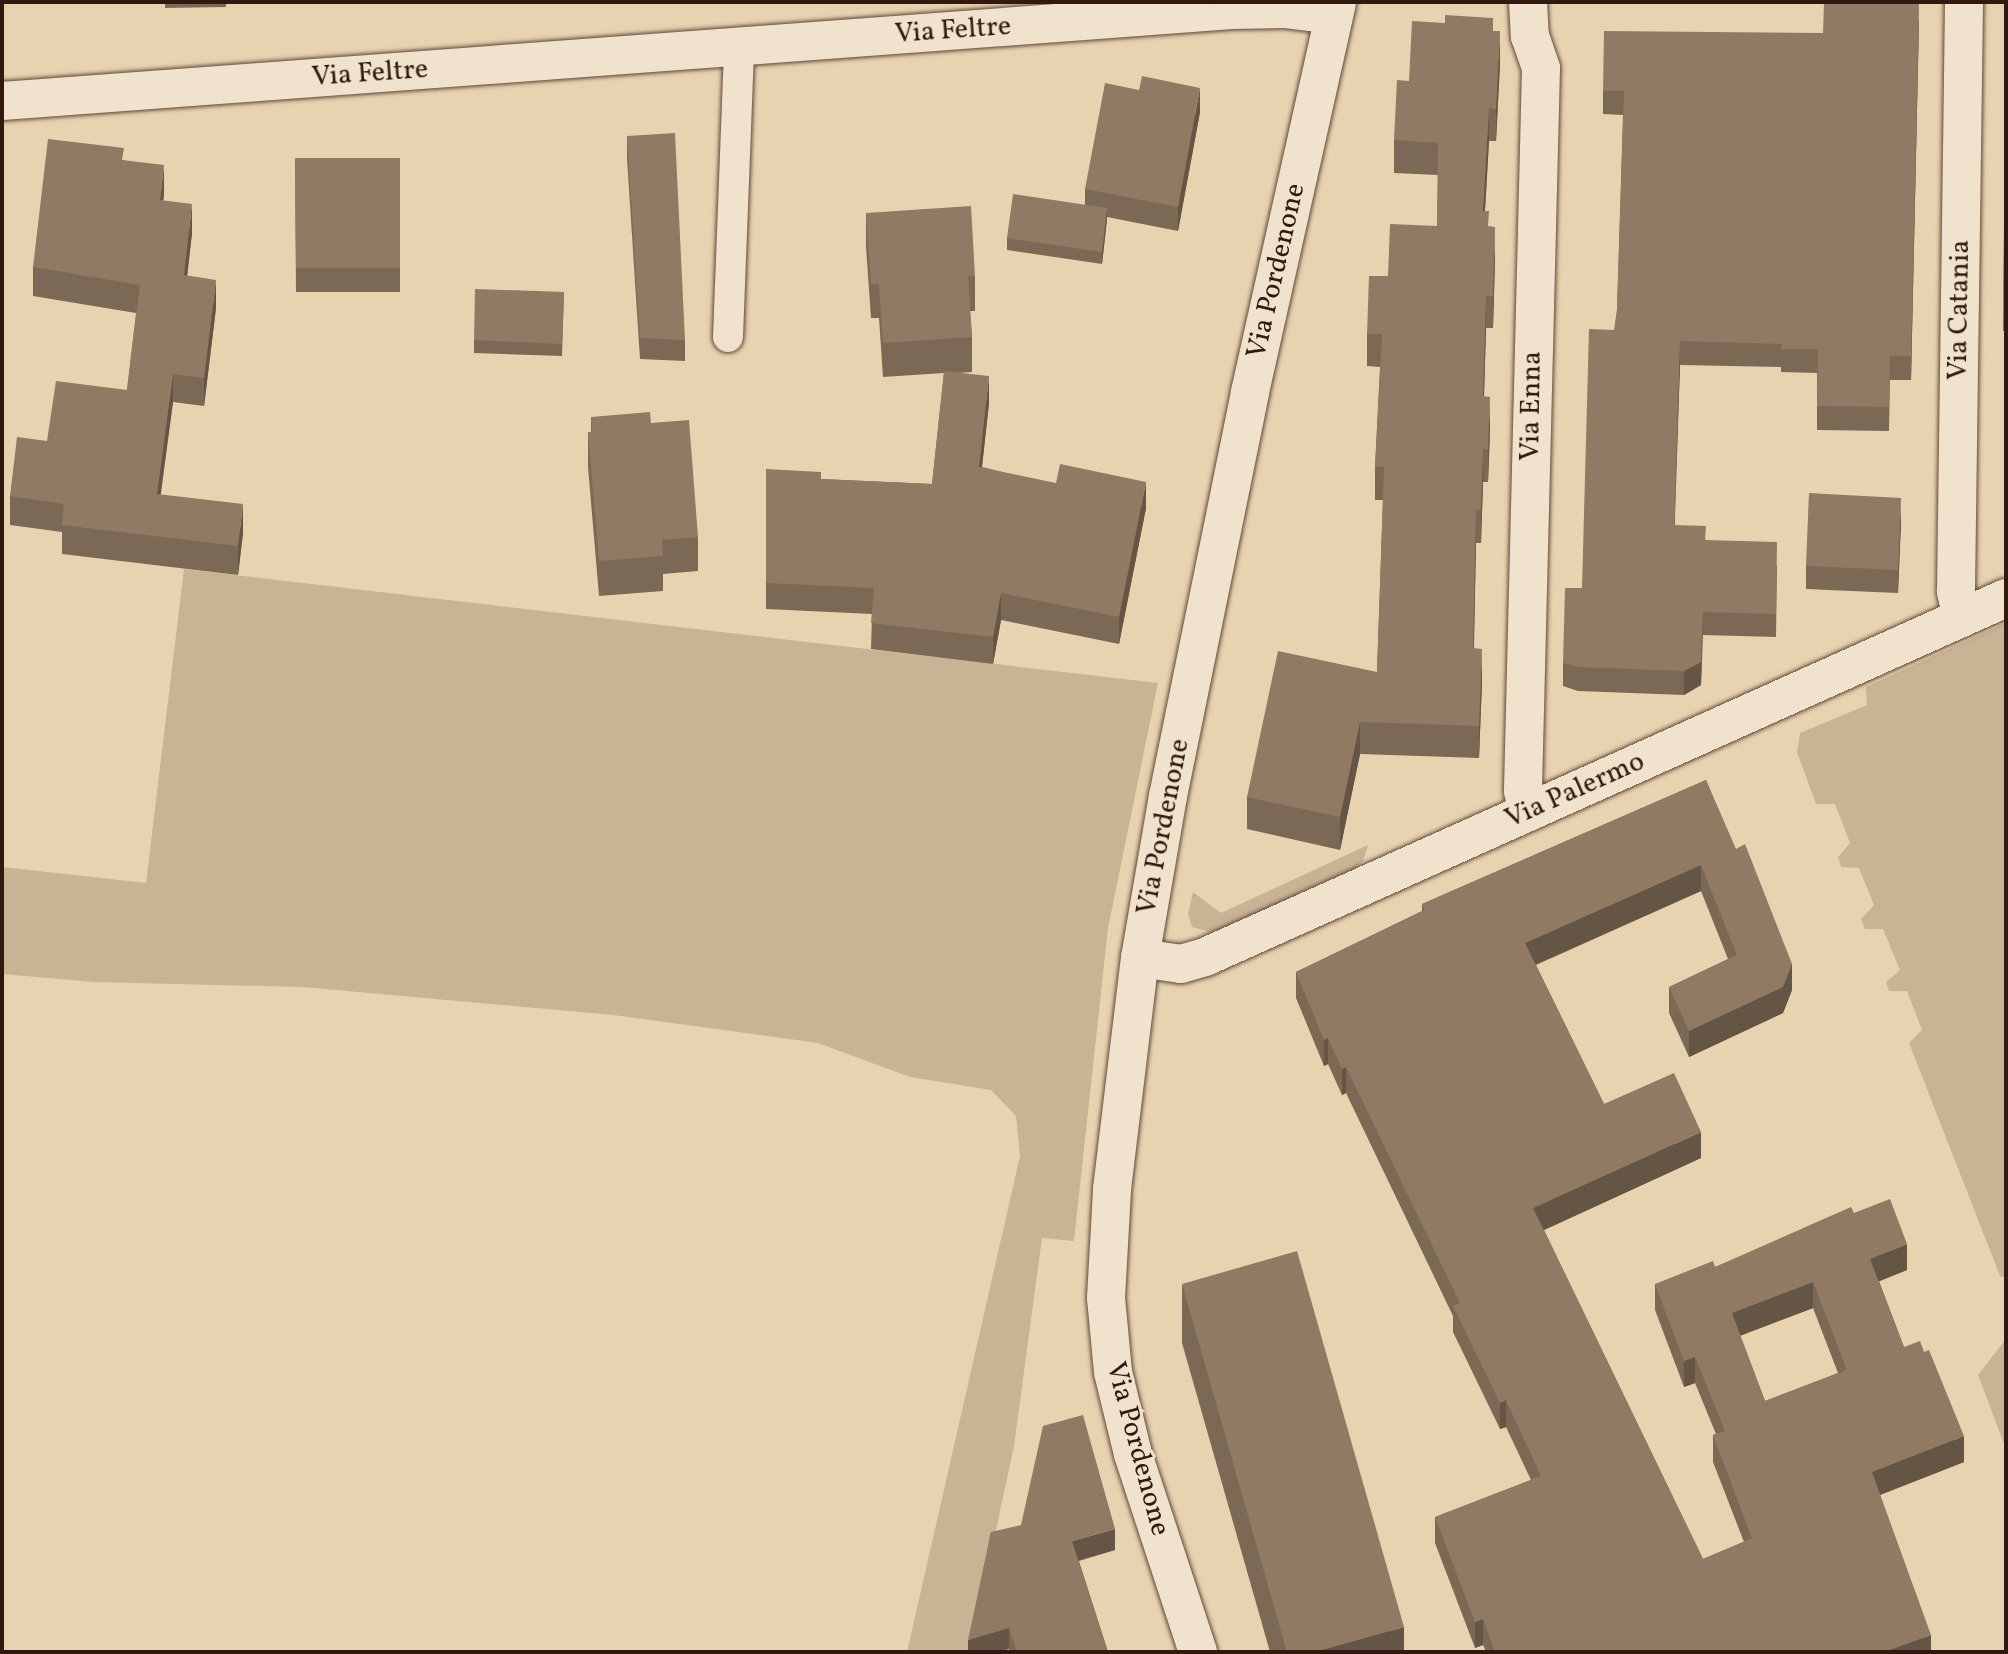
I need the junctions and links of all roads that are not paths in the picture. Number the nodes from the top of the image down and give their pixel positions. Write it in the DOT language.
graph roads {
  1 [pos="1528,2"];
  2 [pos="1964,2"];
  3 [pos="1335,8"];
  4 [pos="739,47"];
  5 [pos="2,101"];
  6 [pos="728,337"];
  7 [pos="2006,598"];
  8 [pos="1962,618"];
  9 [pos="1528,812"];
  10 [pos="1140,958"];
  11 [pos="1198,1652"];
  1 -- 9 [label="street, Via Enna"];
  2 -- 8 [label="street, Via Catania"];
  3 -- 4 [label="street, Via Feltre"];
  3 -- 10 [label="street, Via Pordenone"];
  4 -- 5 [label="street, Via Feltre"];
  4 -- 6 [label="lane"];
  7 -- 8 [label="street, Via Palermo"];
  8 -- 9 [label="street, Via Palermo"];
  9 -- 10 [label="street, Via Palermo"];
  10 -- 11 [label="street, Via Pordenone"];
}
